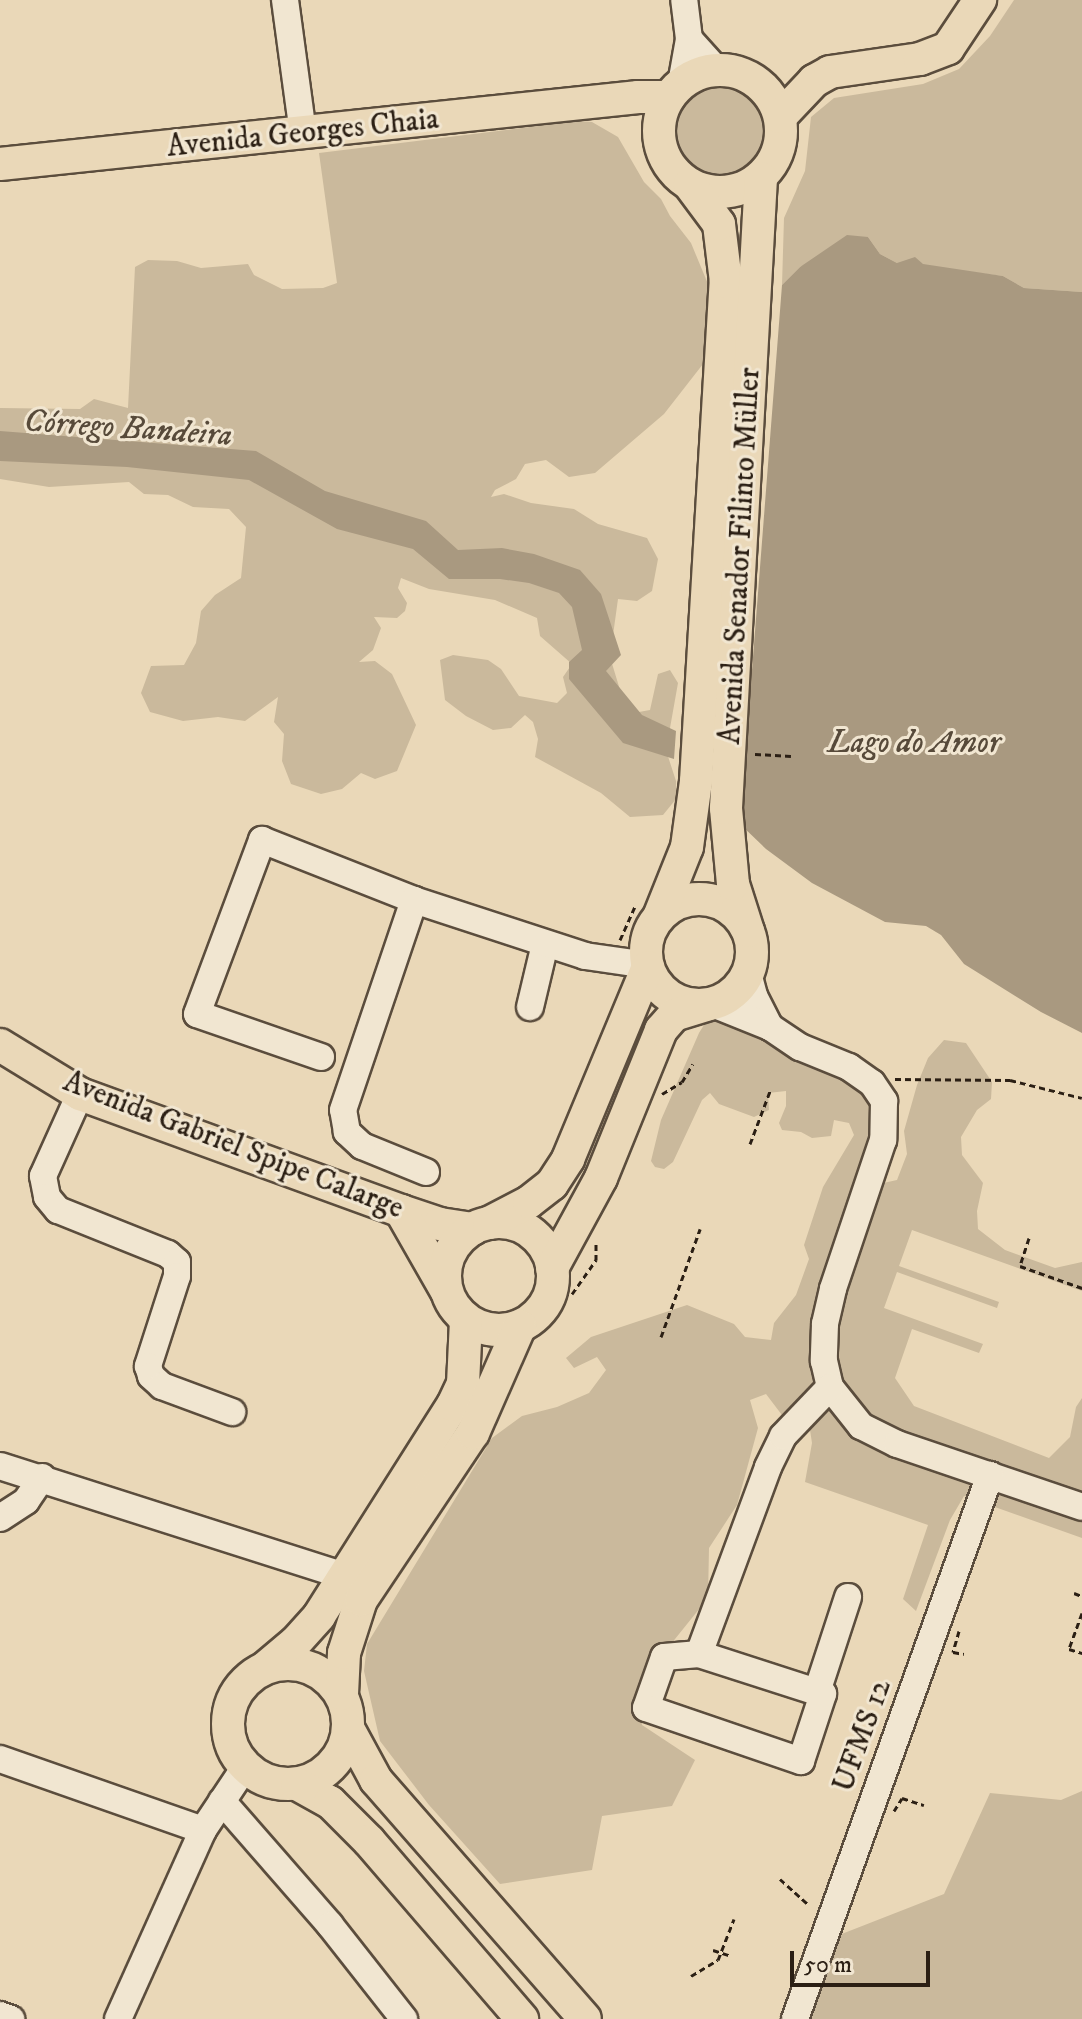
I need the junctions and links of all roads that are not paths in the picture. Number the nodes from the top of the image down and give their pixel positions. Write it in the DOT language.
graph roads {
  1 [pos="285,0"];
  2 [pos="684,0"];
  3 [pos="980,0"];
  4 [pos="689,39"];
  5 [pos="717,70"];
  6 [pos="675,90"];
  7 [pos="605,102"];
  8 [pos="780,117"];
  9 [pos="303,134"];
  10 [pos="660,145"];
  11 [pos="0,164"];
  12 [pos="761,178"];
  13 [pos="690,185"];
  14 [pos="414,900"];
  15 [pos="659,917"];
  16 [pos="748,931"];
  17 [pos="545,944"];
  18 [pos="648,966"];
  19 [pos="748,973"];
  20 [pos="710,1003"];
  21 [pos="530,1007"];
  22 [pos="770,1027"];
  23 [pos="0,1045"];
  24 [pos="321,1057"];
  25 [pos="80,1094"];
  26 [pos="426,1172"];
  27 [pos="401,1211"];
  28 [pos="481,1226"];
  29 [pos="551,1281"];
  30 [pos="446,1290"];
  31 [pos="466,1320"];
  32 [pos="520,1326"];
  33 [pos="830,1387"];
  34 [pos="232,1412"];
  35 [pos="0,1466"];
  36 [pos="990,1475"];
  37 [pos="42,1477"];
  38 [pos="1082,1507"];
  39 [pos="0,1518"];
  40 [pos="342,1575"];
  41 [pos="848,1597"];
  42 [pos="699,1654"];
  43 [pos="266,1667"];
  44 [pos="817,1692"];
  45 [pos="342,1694"];
  46 [pos="349,1730"];
  47 [pos="0,1759"];
  48 [pos="245,1767"];
  49 [pos="297,1784"];
  50 [pos="222,1801"];
  51 [pos="203,1830"];
  52 [pos="0,2015"];
  53 [pos="11,2019"];
  54 [pos="118,2019"];
  55 [pos="404,2019"];
  56 [pos="522,2019"];
  57 [pos="585,2019"];
  58 [pos="795,2019"];
  1 -- 9 [label="street"];
  2 -- 4 [label="street"];
  3 -- 8 [label="main road"];
  4 -- 5 [label="street"];
  4 -- 6 [label="street"];
  5 -- 6 [label="main road"];
  5 -- 8 [label="main road"];
  6 -- 7 [label="main road, Avenida Georges Chaia"];
  6 -- 10 [label="main road"];
  7 -- 9 [label="main road, Avenida Georges Chaia"];
  7 -- 10 [label="main road"];
  8 -- 12 [label="main road"];
  9 -- 11 [label="main road, Avenida Georges Chaia"];
  10 -- 13 [label="main road"];
  12 -- 13 [label="main road"];
  12 -- 16 [label="main road, Avenida Senador Filinto Müller"];
  13 -- 15 [label="main road, Avenida Senador Filinto Müller"];
  14 -- 17 [label="street"];
  14 -- 24 [label="street"];
  14 -- 26 [label="street"];
  15 -- 16 [label="main road"];
  15 -- 18 [label="main road"];
  16 -- 19 [label="main road"];
  17 -- 18 [label="street"];
  17 -- 21 [label="street"];
  18 -- 20 [label="main road"];
  18 -- 28 [label="main road"];
  19 -- 20 [label="main road"];
  19 -- 22 [label="street"];
  20 -- 22 [label="street"];
  20 -- 29 [label="main road"];
  22 -- 33 [label="street"];
  23 -- 25 [label="main road, Avenida Gabriel Spipe Calarge"];
  25 -- 27 [label="main road, Avenida Gabriel Spipe Calarge"];
  25 -- 34 [label="street"];
  27 -- 28 [label="main road, Avenida Gabriel Spipe Calarge"];
  27 -- 30 [label="main road"];
  28 -- 29 [label="main road"];
  28 -- 30 [label="main road"];
  29 -- 32 [label="main road"];
  30 -- 31 [label="main road"];
  31 -- 32 [label="main road"];
  31 -- 40 [label="main road"];
  32 -- 45 [label="main road"];
  33 -- 36 [label="street"];
  33 -- 42 [label="street"];
  35 -- 37 [label="street"];
  36 -- 38 [label="street"];
  36 -- 58 [label="street, UFMS 12"];
  37 -- 39 [label="street"];
  37 -- 40 [label="street"];
  40 -- 43 [label="main road"];
  41 -- 44 [label="street"];
  42 -- 44 [label="street"];
  42 -- 44 [label="street"];
  43 -- 45 [label="main road"];
  43 -- 48 [label="main road"];
  45 -- 46 [label="main road"];
  46 -- 49 [label="main road"];
  46 -- 57 [label="main road"];
  47 -- 51 [label="street"];
  48 -- 49 [label="main road"];
  48 -- 50 [label="street"];
  49 -- 56 [label="main road"];
  50 -- 51 [label="street"];
  50 -- 55 [label="street"];
  51 -- 54 [label="street"];
  52 -- 53 [label="street"];
}
